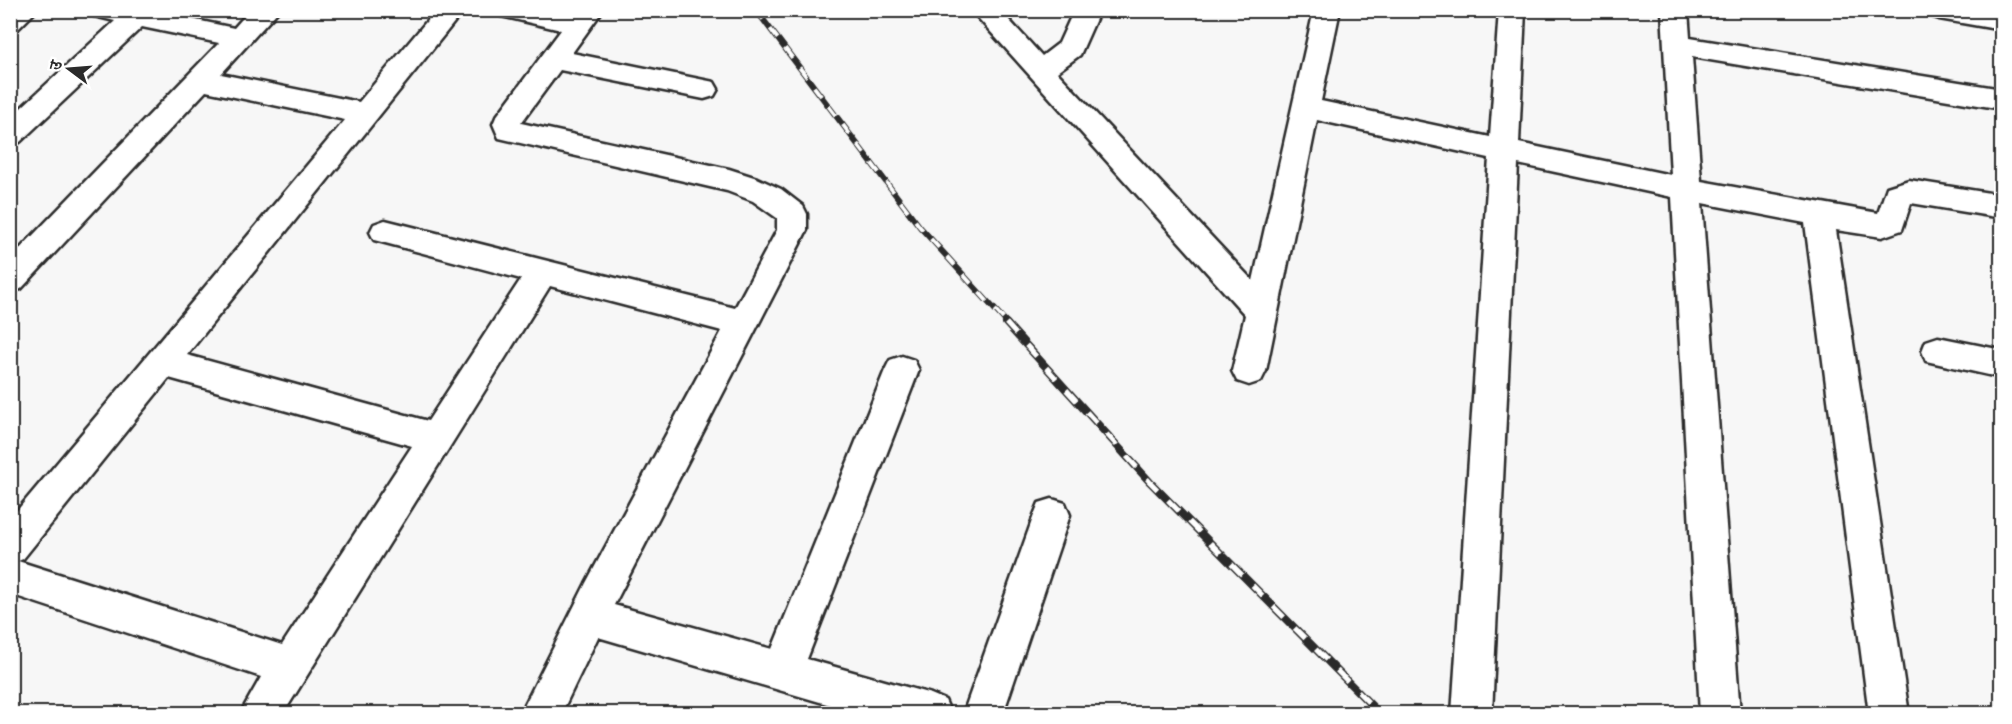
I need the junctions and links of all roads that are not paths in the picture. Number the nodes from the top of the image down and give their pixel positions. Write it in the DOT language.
graph roads {
  1 [pos="24,10"];
  2 [pos="103,10"];
  3 [pos="266,10"];
  4 [pos="451,10"];
  5 [pos="510,10"];
  6 [pos="984,10"];
  7 [pos="1088,10"];
  8 [pos="1327,10"];
  9 [pos="1512,10"];
  10 [pos="1675,10"];
  11 [pos="1939,10"];
  12 [pos="2000,10"];
  13 [pos="2001,15"];
  14 [pos="136,17"];
  15 [pos="585,18"];
  16 [pos="2001,21"];
  17 [pos="10,22"];
  18 [pos="240,38"];
  19 [pos="1677,45"];
  20 [pos="554,59"];
  21 [pos="1040,71"];
  22 [pos="201,80"];
  23 [pos="704,89"];
  24 [pos="2001,99"];
  25 [pos="1306,108"];
  26 [pos="366,114"];
  27 [pos="10,135"];
  28 [pos="1504,150"];
  29 [pos="1686,189"];
  30 [pos="2001,207"];
  31 [pos="1819,214"];
  32 [pos="385,232"];
  33 [pos="542,272"];
  34 [pos="10,280"];
  35 [pos="1262,312"];
  36 [pos="742,322"];
  37 [pos="1938,351"];
  38 [pos="163,362"];
  39 [pos="2001,364"];
  40 [pos="902,370"];
  41 [pos="1249,372"];
  42 [pos="436,438"];
  43 [pos="1052,515"];
  44 [pos="10,547"];
  45 [pos="10,576"];
  46 [pos="589,616"];
  47 [pos="290,667"];
  48 [pos="783,671"];
  49 [pos="260,714"];
  50 [pos="540,714"];
  51 [pos="930,714"];
  52 [pos="983,714"];
  53 [pos="1472,714"];
  54 [pos="1720,714"];
  55 [pos="1889,714"];
  1 -- 17 [label="street"];
  2 -- 14 [label="street"];
  3 -- 18 [label="street"];
  4 -- 26 [label="street"];
  5 -- 15 [label="street"];
  6 -- 21 [label="street"];
  7 -- 21 [label="street"];
  8 -- 25 [label="street"];
  9 -- 28 [label="street"];
  10 -- 19 [label="street"];
  11 -- 16 [label="street"];
  12 -- 13 [label="street"];
  14 -- 18 [label="street"];
  14 -- 27 [label="street"];
  15 -- 20 [label="street"];
  18 -- 22 [label="street"];
  19 -- 24 [label="street"];
  19 -- 29 [label="street"];
  20 -- 23 [label="street"];
  20 -- 36 [label="street"];
  21 -- 35 [label="street"];
  22 -- 26 [label="street"];
  22 -- 34 [label="street"];
  25 -- 28 [label="street"];
  25 -- 35 [label="street"];
  26 -- 38 [label="street"];
  28 -- 29 [label="street"];
  28 -- 53 [label="street"];
  29 -- 31 [label="street"];
  29 -- 54 [label="street"];
  30 -- 31 [label="street"];
  31 -- 55 [label="street"];
  32 -- 33 [label="street"];
  33 -- 36 [label="street"];
  33 -- 42 [label="street"];
  35 -- 41 [label="street"];
  36 -- 46 [label="street"];
  37 -- 39 [label="street"];
  38 -- 42 [label="street"];
  38 -- 44 [label="street"];
  40 -- 48 [label="street"];
  42 -- 47 [label="street"];
  43 -- 52 [label="street"];
  45 -- 47 [label="street"];
  46 -- 48 [label="street"];
  46 -- 50 [label="street"];
  47 -- 49 [label="street"];
  48 -- 51 [label="street"];
}
